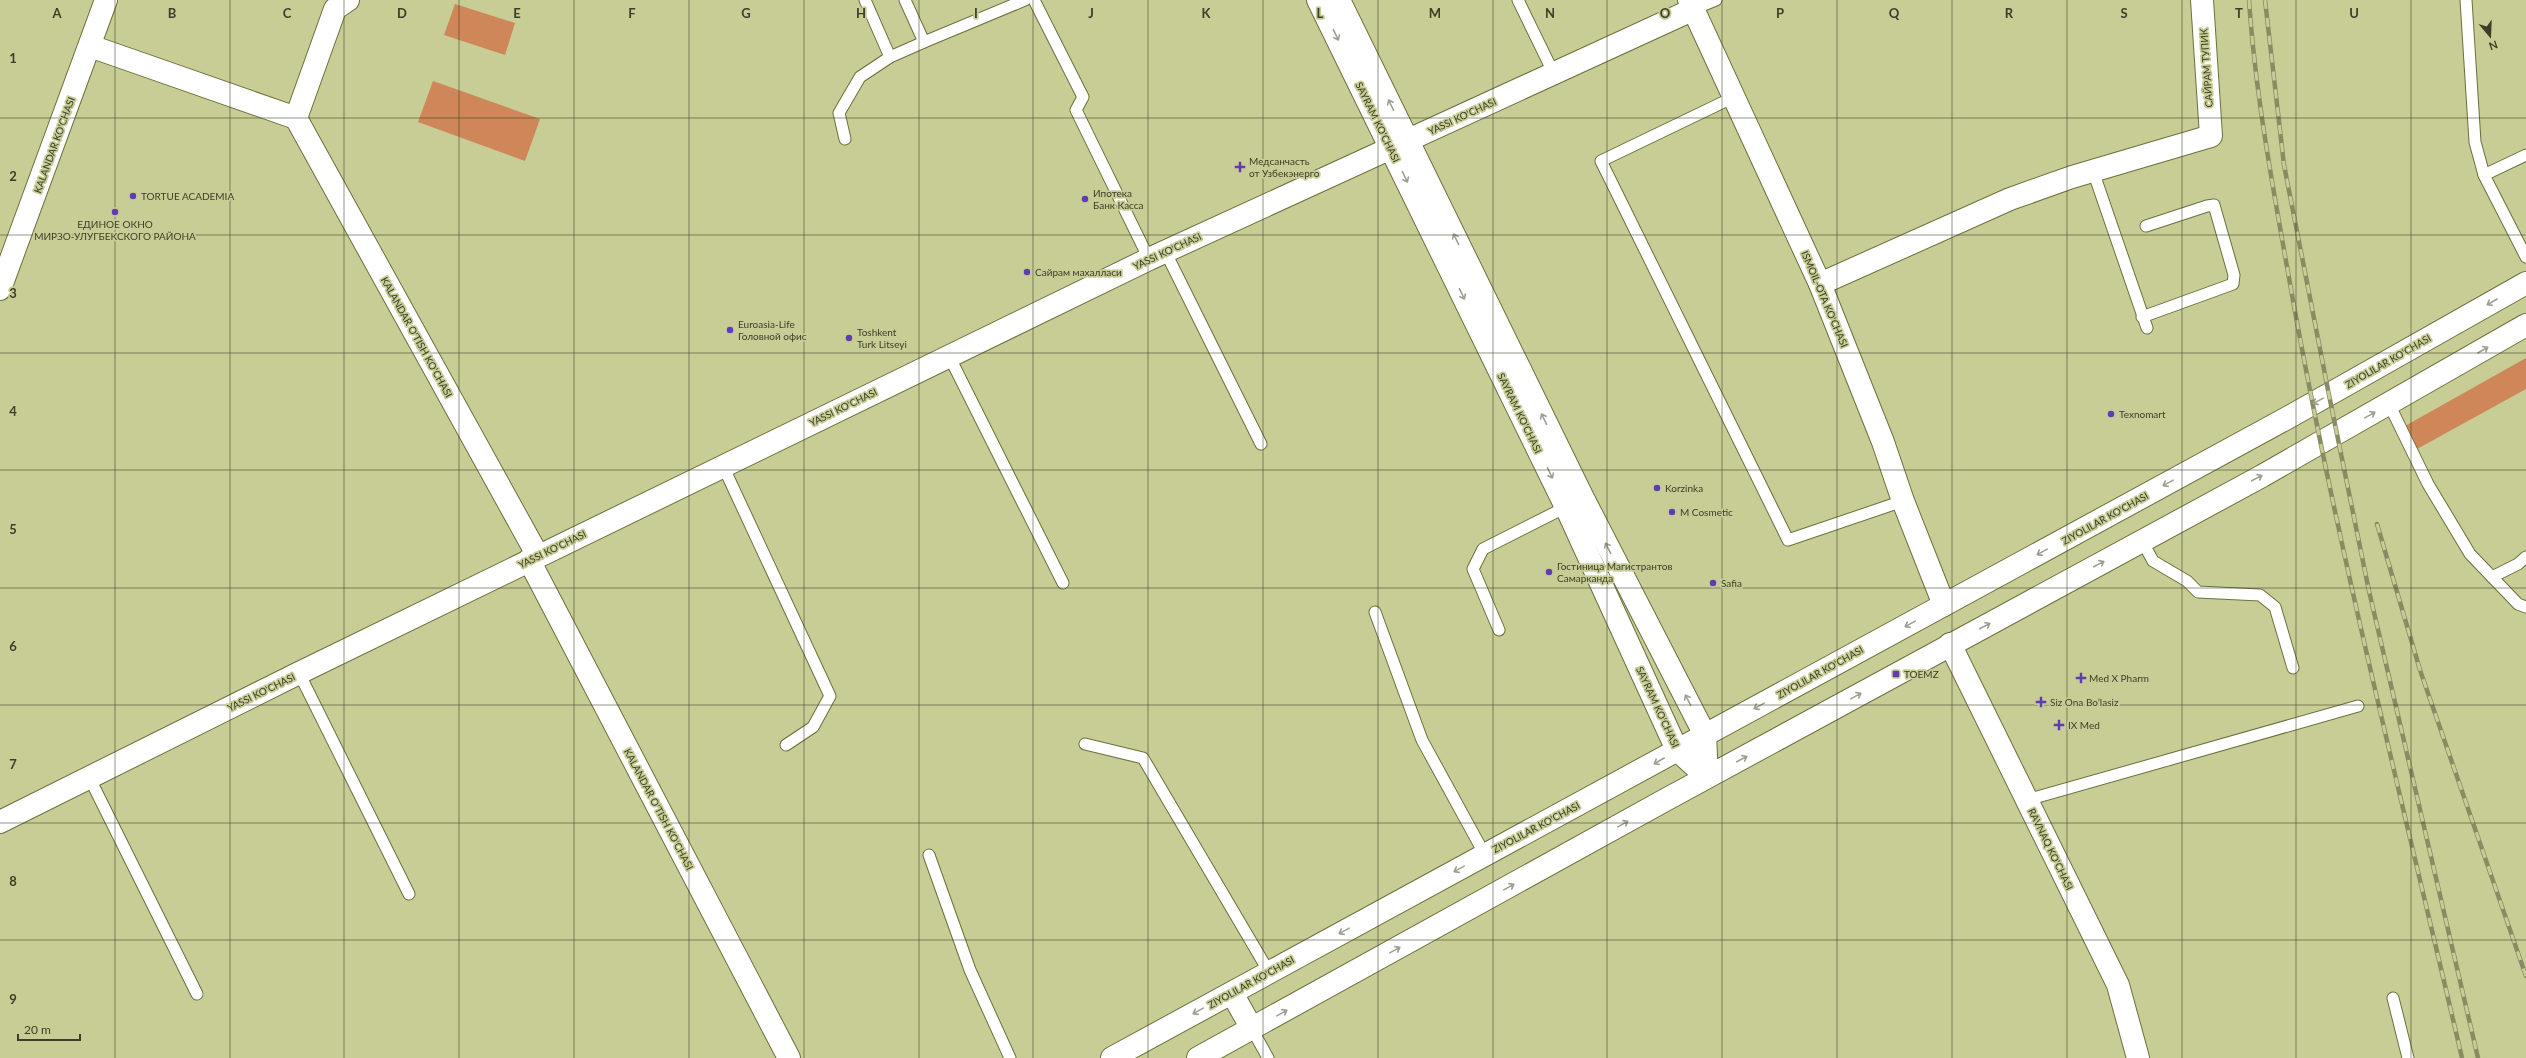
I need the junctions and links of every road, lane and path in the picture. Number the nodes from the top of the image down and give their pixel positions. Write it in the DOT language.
graph roads {
  1 [pos="106,0"];
  2 [pos="348,0"];
  3 [pos="865,0"];
  4 [pos="905,0"];
  5 [pos="1025,0"];
  6 [pos="1034,0"];
  7 [pos="1318,0"];
  8 [pos="1339,0"];
  9 [pos="1518,0"];
  10 [pos="1716,0"];
  11 [pos="2202,0"];
  12 [pos="2466,0"];
  13 [pos="1692,5"];
  14 [pos="924,42"];
  15 [pos="90,46"];
  16 [pos="890,57"];
  17 [pos="1554,74"];
  18 [pos="1734,97"];
  19 [pos="296,118"];
  20 [pos="845,139"];
  21 [pos="1399,144"];
  22 [pos="2526,155"];
  23 [pos="2093,171"];
  24 [pos="2484,175"];
  25 [pos="2146,226"];
  26 [pos="1157,255"];
  27 [pos="2526,257"];
  28 [pos="2526,283"];
  29 [pos="1820,284"];
  30 [pos="0,289"];
  31 [pos="2142,316"];
  32 [pos="2526,325"];
  33 [pos="2147,328"];
  34 [pos="949,356"];
  35 [pos="2389,404"];
  36 [pos="1261,444"];
  37 [pos="723,466"];
  38 [pos="1903,501"];
  39 [pos="1574,502"];
  40 [pos="2142,541"];
  41 [pos="2526,557"];
  42 [pos="534,558"];
  43 [pos="2492,577"];
  44 [pos="1063,583"];
  45 [pos="1944,605"];
  46 [pos="2526,607"];
  47 [pos="1374,612"];
  48 [pos="1499,630"];
  49 [pos="1950,644"];
  50 [pos="2293,668"];
  51 [pos="299,673"];
  52 [pos="2358,706"];
  53 [pos="1705,735"];
  54 [pos="1085,744"];
  55 [pos="786,745"];
  56 [pos="1677,750"];
  57 [pos="89,777"];
  58 [pos="1707,777"];
  59 [pos="2027,800"];
  60 [pos="0,822"];
  61 [pos="929,855"];
  62 [pos="1485,855"];
  63 [pos="409,894"];
  64 [pos="1269,972"];
  65 [pos="1232,993"];
  66 [pos="197,994"];
  67 [pos="2393,998"];
  68 [pos="1252,1029"];
  69 [pos="1220,1053"];
  70 [pos="2405,1057"];
  71 [pos="788,1058"];
  72 [pos="1010,1058"];
  73 [pos="1112,1058"];
  74 [pos="1198,1058"];
  75 [pos="1268,1058"];
  76 [pos="2138,1058"];
  1 -- 15 [label="street, KALANDAR KO'CHASI"];
  2 -- 19 [label="street"];
  3 -- 16 [label="lane"];
  4 -- 14 [label="lane"];
  5 -- 14 [label="lane"];
  6 -- 26 [label="lane"];
  7 -- 21 [label="street, SAYRAM KO'CHASI, one-way"];
  21 -- 8 [label="street, SAYRAM KO'CHASI, one-way"];
  9 -- 17 [label="lane"];
  10 -- 13 [label="lane"];
  11 -- 23 [label="street, САЙРАМ ТУПИК"];
  12 -- 24 [label="lane"];
  13 -- 17 [label="street, YASSI KO'CHASI"];
  13 -- 18 [label="street, ISMOIL-OTA KO'CHASI"];
  14 -- 16 [label="lane"];
  15 -- 19 [label="street"];
  15 -- 30 [label="street, KALANDAR KO'CHASI"];
  16 -- 20 [label="lane"];
  17 -- 21 [label="street, YASSI KO'CHASI"];
  18 -- 29 [label="street, ISMOIL-OTA KO'CHASI"];
  18 -- 38 [label="lane"];
  19 -- 42 [label="street, KALANDAR O'TISH KO'CHASI"];
  21 -- 26 [label="street, YASSI KO'CHASI"];
  21 -- 39 [label="street, SAYRAM KO'CHASI"];
  22 -- 24 [label="lane"];
  23 -- 29 [label="street"];
  23 -- 31 [label="lane"];
  24 -- 27 [label="lane"];
  25 -- 31 [label="lane"];
  26 -- 34 [label="street, YASSI KO'CHASI"];
  26 -- 36 [label="lane"];
  28 -- 45 [label="street, ZIYOLILAR KO'CHASI, one-way"];
  29 -- 38 [label="street, ISMOIL-OTA KO'CHASI"];
  31 -- 33 [label="lane"];
  35 -- 32 [label="street, one-way"];
  34 -- 37 [label="street, YASSI KO'CHASI"];
  34 -- 44 [label="lane"];
  40 -- 35 [label="street, one-way"];
  35 -- 43 [label="lane"];
  37 -- 42 [label="street, YASSI KO'CHASI"];
  37 -- 55 [label="lane"];
  38 -- 45 [label="street, ISMOIL-OTA KO'CHASI"];
  39 -- 48 [label="lane"];
  53 -- 39 [label="street, SAYRAM KO'CHASI, one-way"];
  39 -- 56 [label="street, SAYRAM KO'CHASI"];
  49 -- 40 [label="street, one-way"];
  40 -- 50 [label="lane"];
  41 -- 43 [label="lane"];
  42 -- 51 [label="street, YASSI KO'CHASI"];
  42 -- 71 [label="street, KALANDAR O'TISH KO'CHASI"];
  43 -- 46 [label="lane"];
  45 -- 53 [label="street, ZIYOLILAR KO'CHASI, one-way"];
  47 -- 62 [label="lane"];
  58 -- 49 [label="street, one-way"];
  49 -- 59 [label="street, RAVNAQ KO'CHASI"];
  51 -- 57 [label="street, YASSI KO'CHASI"];
  51 -- 63 [label="lane"];
  52 -- 59 [label="lane"];
  53 -- 56 [label="street, ZIYOLILAR KO'CHASI"];
  53 -- 58 [label="street, SAYRAM KO'CHASI"];
  54 -- 64 [label="lane"];
  56 -- 58 [label="street, SAYRAM KO'CHASI"];
  56 -- 62 [label="street, ZIYOLILAR KO'CHASI, one-way"];
  57 -- 60 [label="street, YASSI KO'CHASI"];
  57 -- 66 [label="lane"];
  68 -- 58 [label="street, one-way"];
  59 -- 76 [label="street, RAVNAQ KO'CHASI"];
  61 -- 72 [label="lane"];
  62 -- 64 [label="street, ZIYOLILAR KO'CHASI, one-way"];
  64 -- 65 [label="street, ZIYOLILAR KO'CHASI"];
  65 -- 68 [label="street"];
  65 -- 73 [label="street, ZIYOLILAR KO'CHASI, one-way"];
  67 -- 70 [label="lane"];
  68 -- 69 [label="street"];
  68 -- 75 [label="lane"];
  69 -- 74 [label="street"];
}
